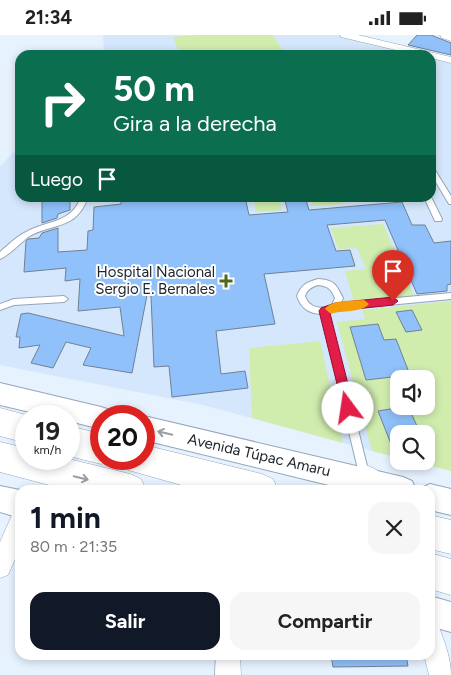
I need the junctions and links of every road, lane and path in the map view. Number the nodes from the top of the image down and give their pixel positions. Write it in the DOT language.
graph roads {
  1 [pos="345,35"];
  2 [pos="409,50"];
  3 [pos="436,56"];
  4 [pos="451,60"];
  5 [pos="436,177"];
  6 [pos="439,182"];
  7 [pos="436,183"];
  8 [pos="83,202"];
  9 [pos="430,202"];
  10 [pos="451,203"];
  11 [pos="438,219"];
  12 [pos="0,256"];
  13 [pos="451,296"];
  14 [pos="64,299"];
  15 [pos="0,307"];
  16 [pos="335,307"];
  17 [pos="324,311"];
  18 [pos="0,394"];
  19 [pos="90,415"];
  20 [pos="0,422"];
  21 [pos="15,426"];
  22 [pos="155,431"];
  23 [pos="0,457"];
  24 [pos="155,463"];
  25 [pos="110,485"];
  26 [pos="242,485"];
  27 [pos="367,485"];
  28 [pos="435,498"];
  29 [pos="0,499"];
  30 [pos="451,502"];
  31 [pos="15,503"];
  32 [pos="435,533"];
  33 [pos="15,534"];
  34 [pos="451,537"];
  35 [pos="0,567"];
  36 [pos="435,572"];
  37 [pos="451,577"];
  38 [pos="435,612"];
  39 [pos="451,617"];
  40 [pos="435,652"];
  41 [pos="228,660"];
  42 [pos="228,675"];
  43 [pos="442,675"];
  1 -- 2 [label="street"];
  3 -- 4 [label="street"];
  5 -- 6 [label="lane"];
  6 -- 7 [label="lane"];
  6 -- 10 [label="lane"];
  8 -- 12 [label="lane"];
  9 -- 11 [label="lane"];
  13 -- 16 [label="lane"];
  14 -- 15 [label="lane"];
  16 -- 17 [label="lane"];
  16 -- 17 [label="lane"];
  17 -- 27 [label="lane"];
  18 -- 19 [label="street"];
  20 -- 21 [label="highway"];
  27 -- 22 [label="street, Avenida Túpac Amaru, one-way"];
  23 -- 25 [label="highway, one-way"];
  24 -- 26 [label="highway"];
  28 -- 30 [label="street"];
  29 -- 31 [label="street"];
  32 -- 34 [label="highway"];
  33 -- 35 [label="street"];
  36 -- 37 [label="highway"];
  38 -- 39 [label="street"];
  40 -- 43 [label="street"];
  41 -- 42 [label="street"];
}
